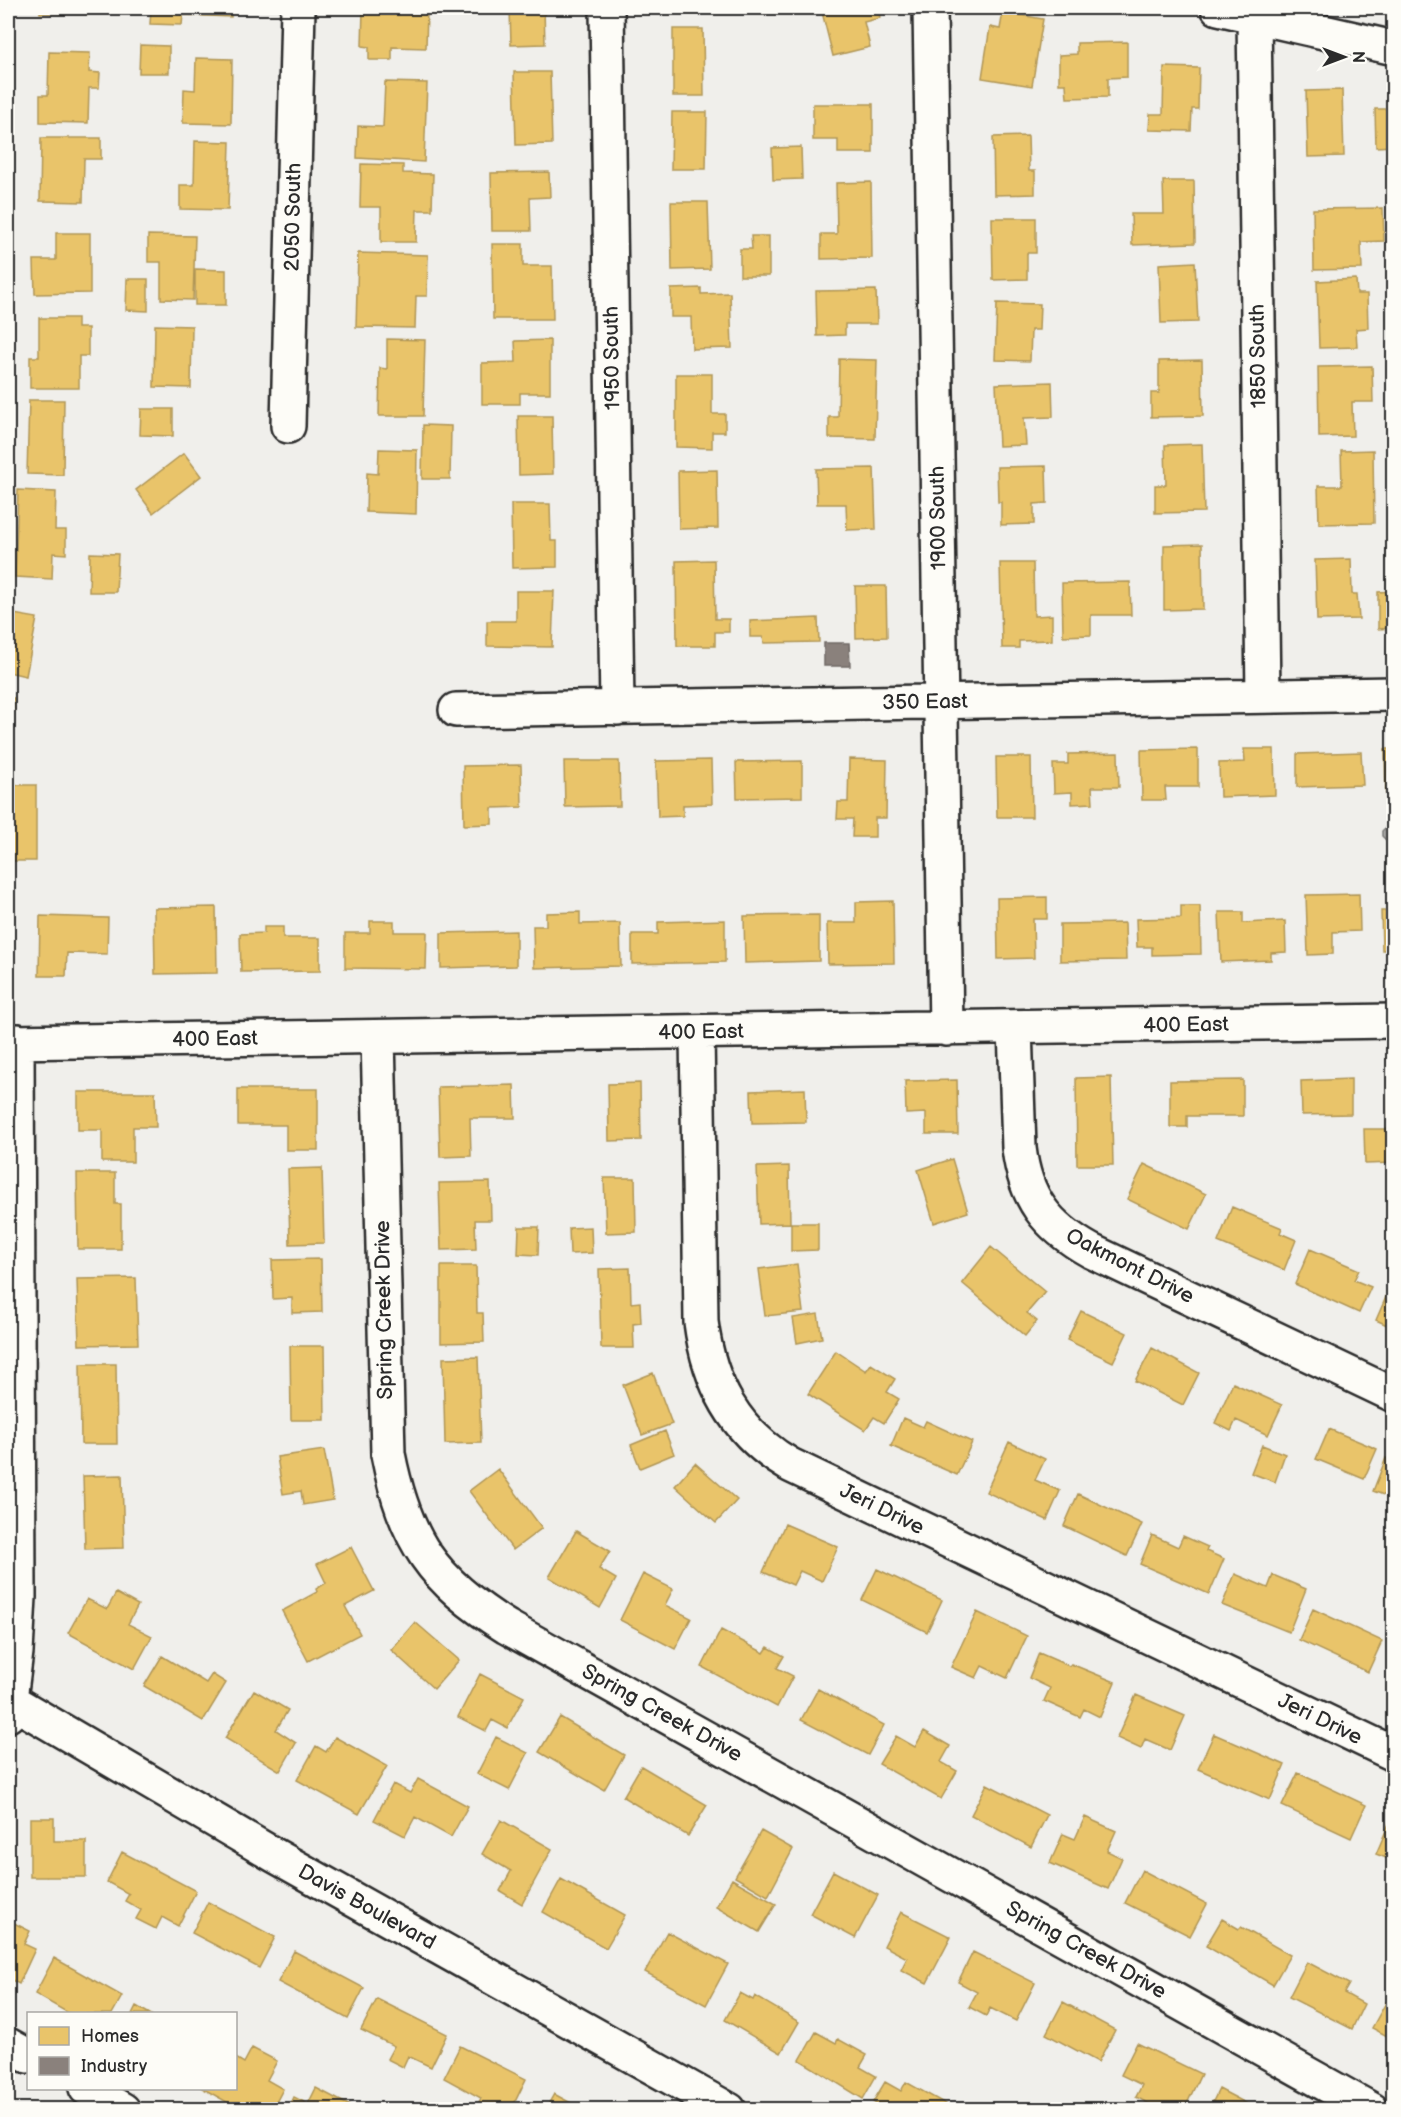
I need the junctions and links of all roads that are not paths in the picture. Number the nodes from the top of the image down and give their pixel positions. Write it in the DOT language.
graph roads {
  1 [pos="298,8"];
  2 [pos="607,8"];
  3 [pos="930,8"];
  4 [pos="1218,8"];
  5 [pos="1254,16"];
  6 [pos="1394,48"];
  7 [pos="288,426"];
  8 [pos="1394,694"];
  9 [pos="1263,696"];
  10 [pos="941,702"];
  11 [pos="617,708"];
  12 [pos="456,710"];
  13 [pos="1394,1021"];
  14 [pos="1015,1028"];
  15 [pos="946,1029"];
  16 [pos="697,1032"];
  17 [pos="378,1037"];
  18 [pos="12,1042"];
  19 [pos="1394,1395"];
  20 [pos="8,1705"];
  21 [pos="1394,1754"];
  22 [pos="8,2045"];
  23 [pos="27,2055"];
  24 [pos="89,2090"];
  25 [pos="116,2108"];
  26 [pos="729,2109"];
  27 [pos="1372,2109"];
  1 -- 7 [label="street, 2050 South"];
  2 -- 11 [label="street, 1950 South"];
  3 -- 10 [label="street, 1900 South"];
  4 -- 5 [label="street"];
  5 -- 6 [label="street"];
  5 -- 9 [label="street, 1850 South"];
  8 -- 9 [label="street, 350 East"];
  9 -- 10 [label="street, 350 East"];
  10 -- 11 [label="street, 350 East"];
  10 -- 15 [label="street, 1900 South"];
  11 -- 12 [label="street, 350 East"];
  13 -- 14 [label="street, 400 East"];
  14 -- 15 [label="street, 400 East"];
  14 -- 19 [label="street, Oakmont Drive"];
  15 -- 16 [label="street, 400 East"];
  16 -- 17 [label="street, 400 East"];
  16 -- 21 [label="street, Jeri Drive"];
  17 -- 18 [label="street, 400 East"];
  17 -- 27 [label="street, Spring Creek Drive"];
  18 -- 20 [label="street"];
  20 -- 26 [label="street, Davis Boulevard"];
  22 -- 23 [label="street"];
  24 -- 25 [label="street"];
}
